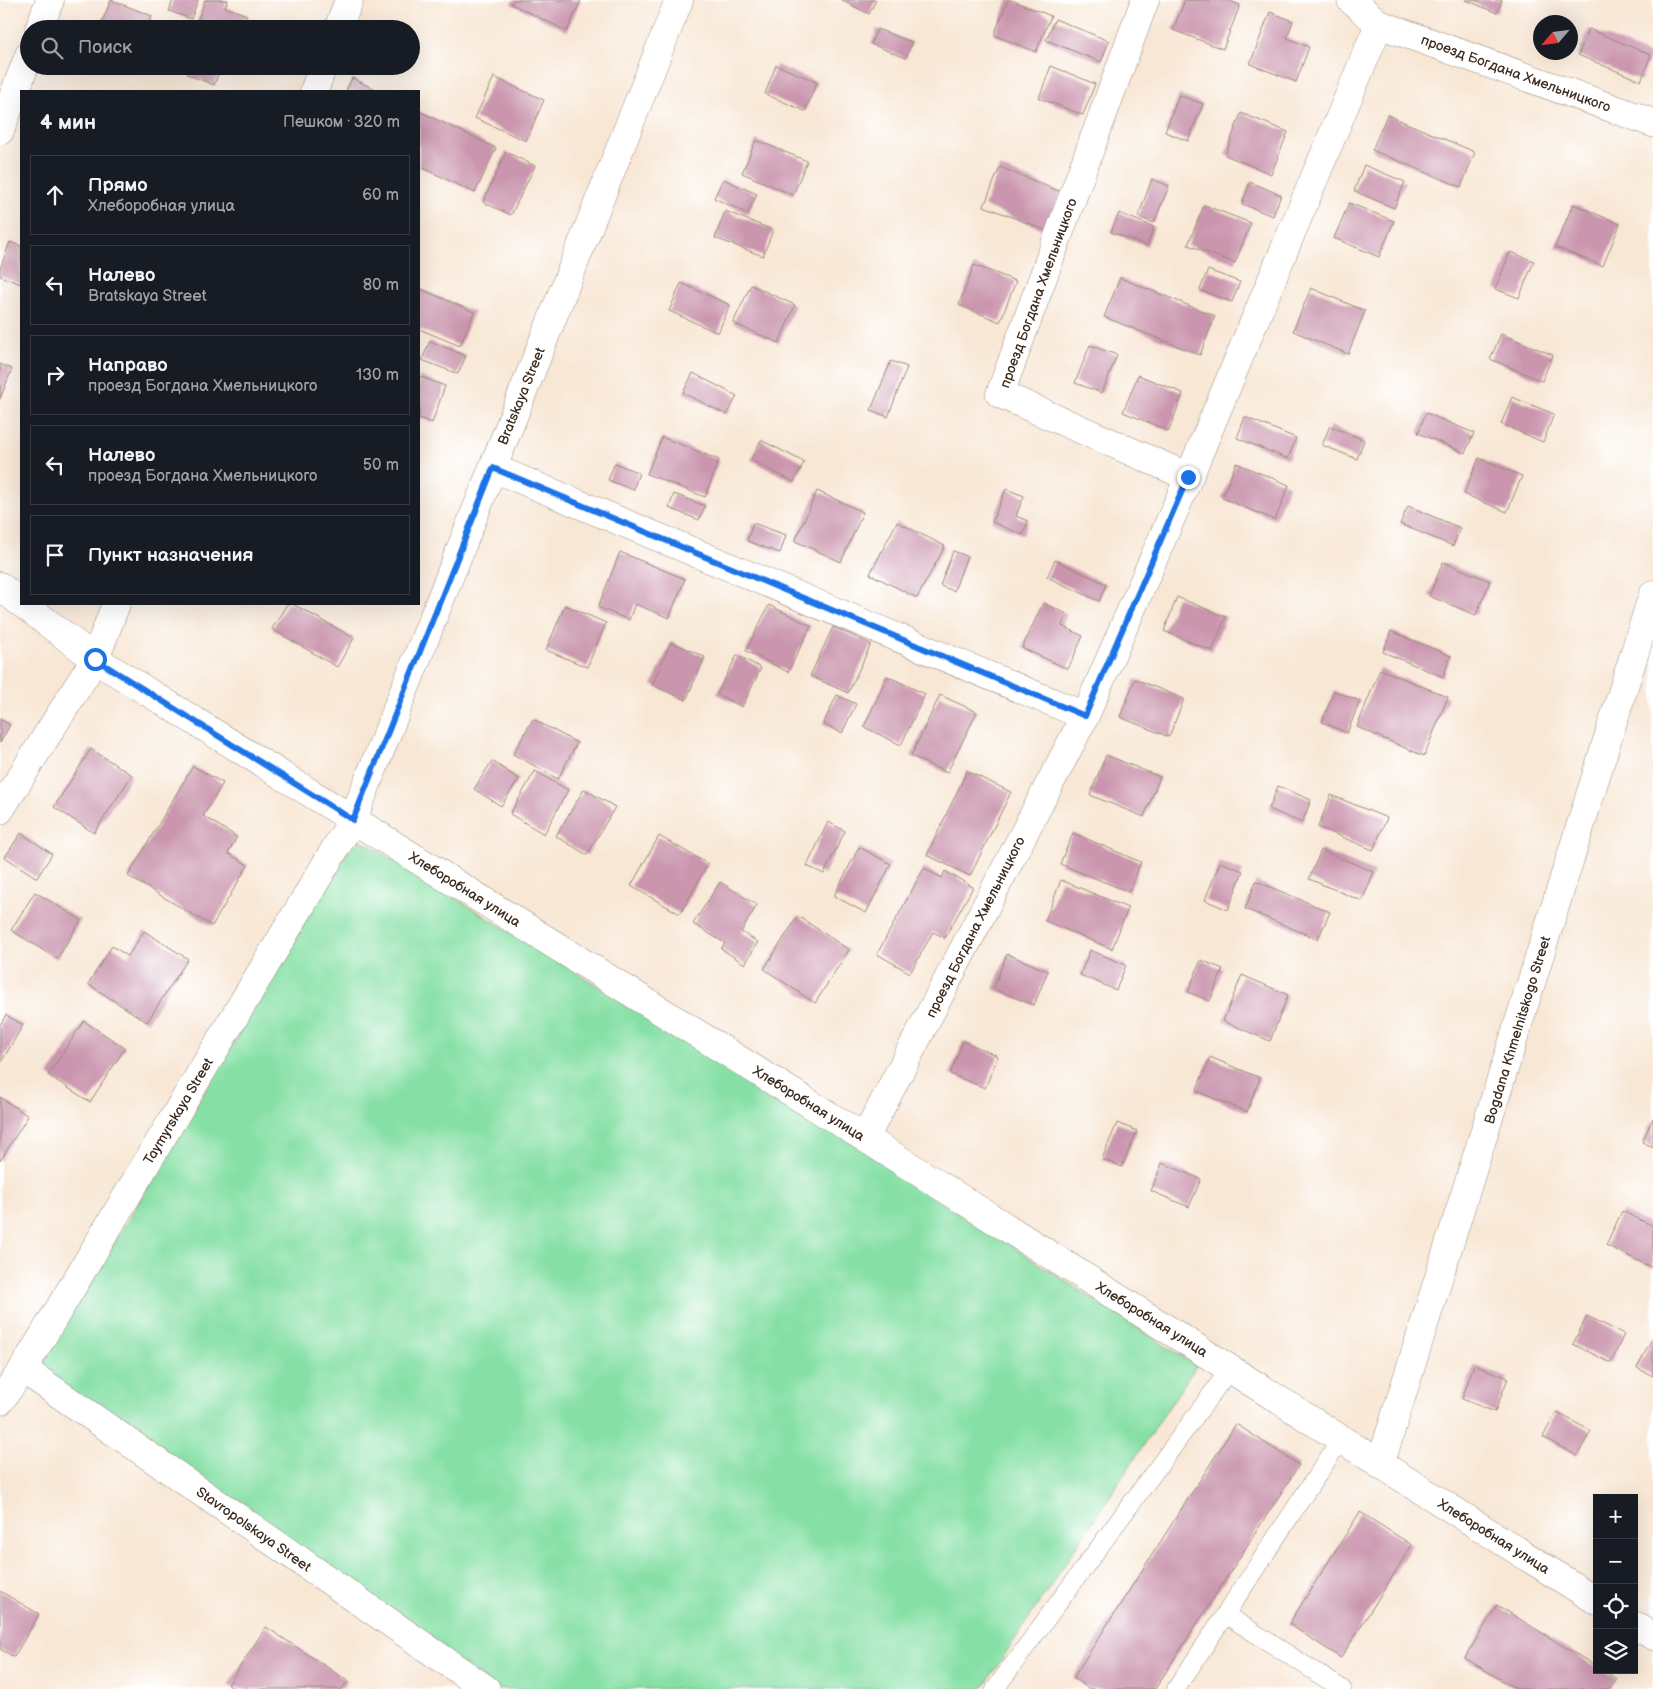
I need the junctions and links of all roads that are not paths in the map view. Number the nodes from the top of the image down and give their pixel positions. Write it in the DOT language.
graph roads {
  1 [pos="50,0"];
  2 [pos="349,0"];
  3 [pos="679,0"];
  4 [pos="1145,0"];
  5 [pos="1351,0"];
  6 [pos="42,20"];
  7 [pos="341,20"];
  8 [pos="1379,24"];
  9 [pos="21,75"];
  10 [pos="320,75"];
  11 [pos="314,90"];
  12 [pos="1653,123"];
  13 [pos="0,131"];
  14 [pos="493,468"];
  15 [pos="1188,477"];
  16 [pos="0,586"];
  17 [pos="1653,594"];
  18 [pos="20,601"];
  19 [pos="25,605"];
  20 [pos="116,605"];
  21 [pos="95,659"];
  22 [pos="1085,716"];
  23 [pos="0,810"];
  24 [pos="353,820"];
  25 [pos="865,1138"];
  26 [pos="1230,1369"];
  27 [pos="23,1370"];
  28 [pos="0,1401"];
  29 [pos="1341,1439"];
  30 [pos="1380,1465"];
  31 [pos="1593,1598"];
  32 [pos="1224,1614"];
  33 [pos="1638,1627"];
  34 [pos="1653,1636"];
  35 [pos="486,1689"];
  36 [pos="995,1689"];
  37 [pos="1176,1689"];
  38 [pos="1342,1689"];
  1 -- 6 [label="street"];
  2 -- 7 [label="street"];
  3 -- 14 [label="street, Bratskaya Street"];
  4 -- 15 [label="street, проезд Богдана Хмельницкого"];
  5 -- 8 [label="street, проезд Богдана Хмельницкого"];
  8 -- 12 [label="street, проезд Богдана Хмельницкого"];
  8 -- 15 [label="street, проезд Богдана Хмельницкого"];
  9 -- 13 [label="street"];
  10 -- 11 [label="street"];
  14 -- 22 [label="street"];
  14 -- 24 [label="street, Bratskaya Street"];
  15 -- 22 [label="street, проезд Богдана Хмельницкого"];
  16 -- 18 [label="street, Хлеборобная улица"];
  17 -- 30 [label="street, Bogdana Khmelnitskogo Street"];
  19 -- 21 [label="street, Хлеборобная улица"];
  20 -- 21 [label="street"];
  21 -- 23 [label="street"];
  21 -- 24 [label="street, Хлеборобная улица"];
  22 -- 25 [label="street, проезд Богдана Хмельницкого"];
  24 -- 25 [label="street, Хлеборобная улица"];
  24 -- 27 [label="street, Taymyrskaya Street"];
  25 -- 26 [label="street, Хлеборобная улица"];
  26 -- 29 [label="street, Хлеборобная улица"];
  26 -- 36 [label="lane"];
  27 -- 28 [label="street, Taymyrskaya Street"];
  27 -- 35 [label="street, Stavropolskaya Street"];
  29 -- 30 [label="street, Хлеборобная улица"];
  29 -- 32 [label="lane"];
  30 -- 31 [label="street, Хлеборобная улица"];
  32 -- 37 [label="lane"];
  32 -- 38 [label="lane"];
  33 -- 34 [label="street"];
}
